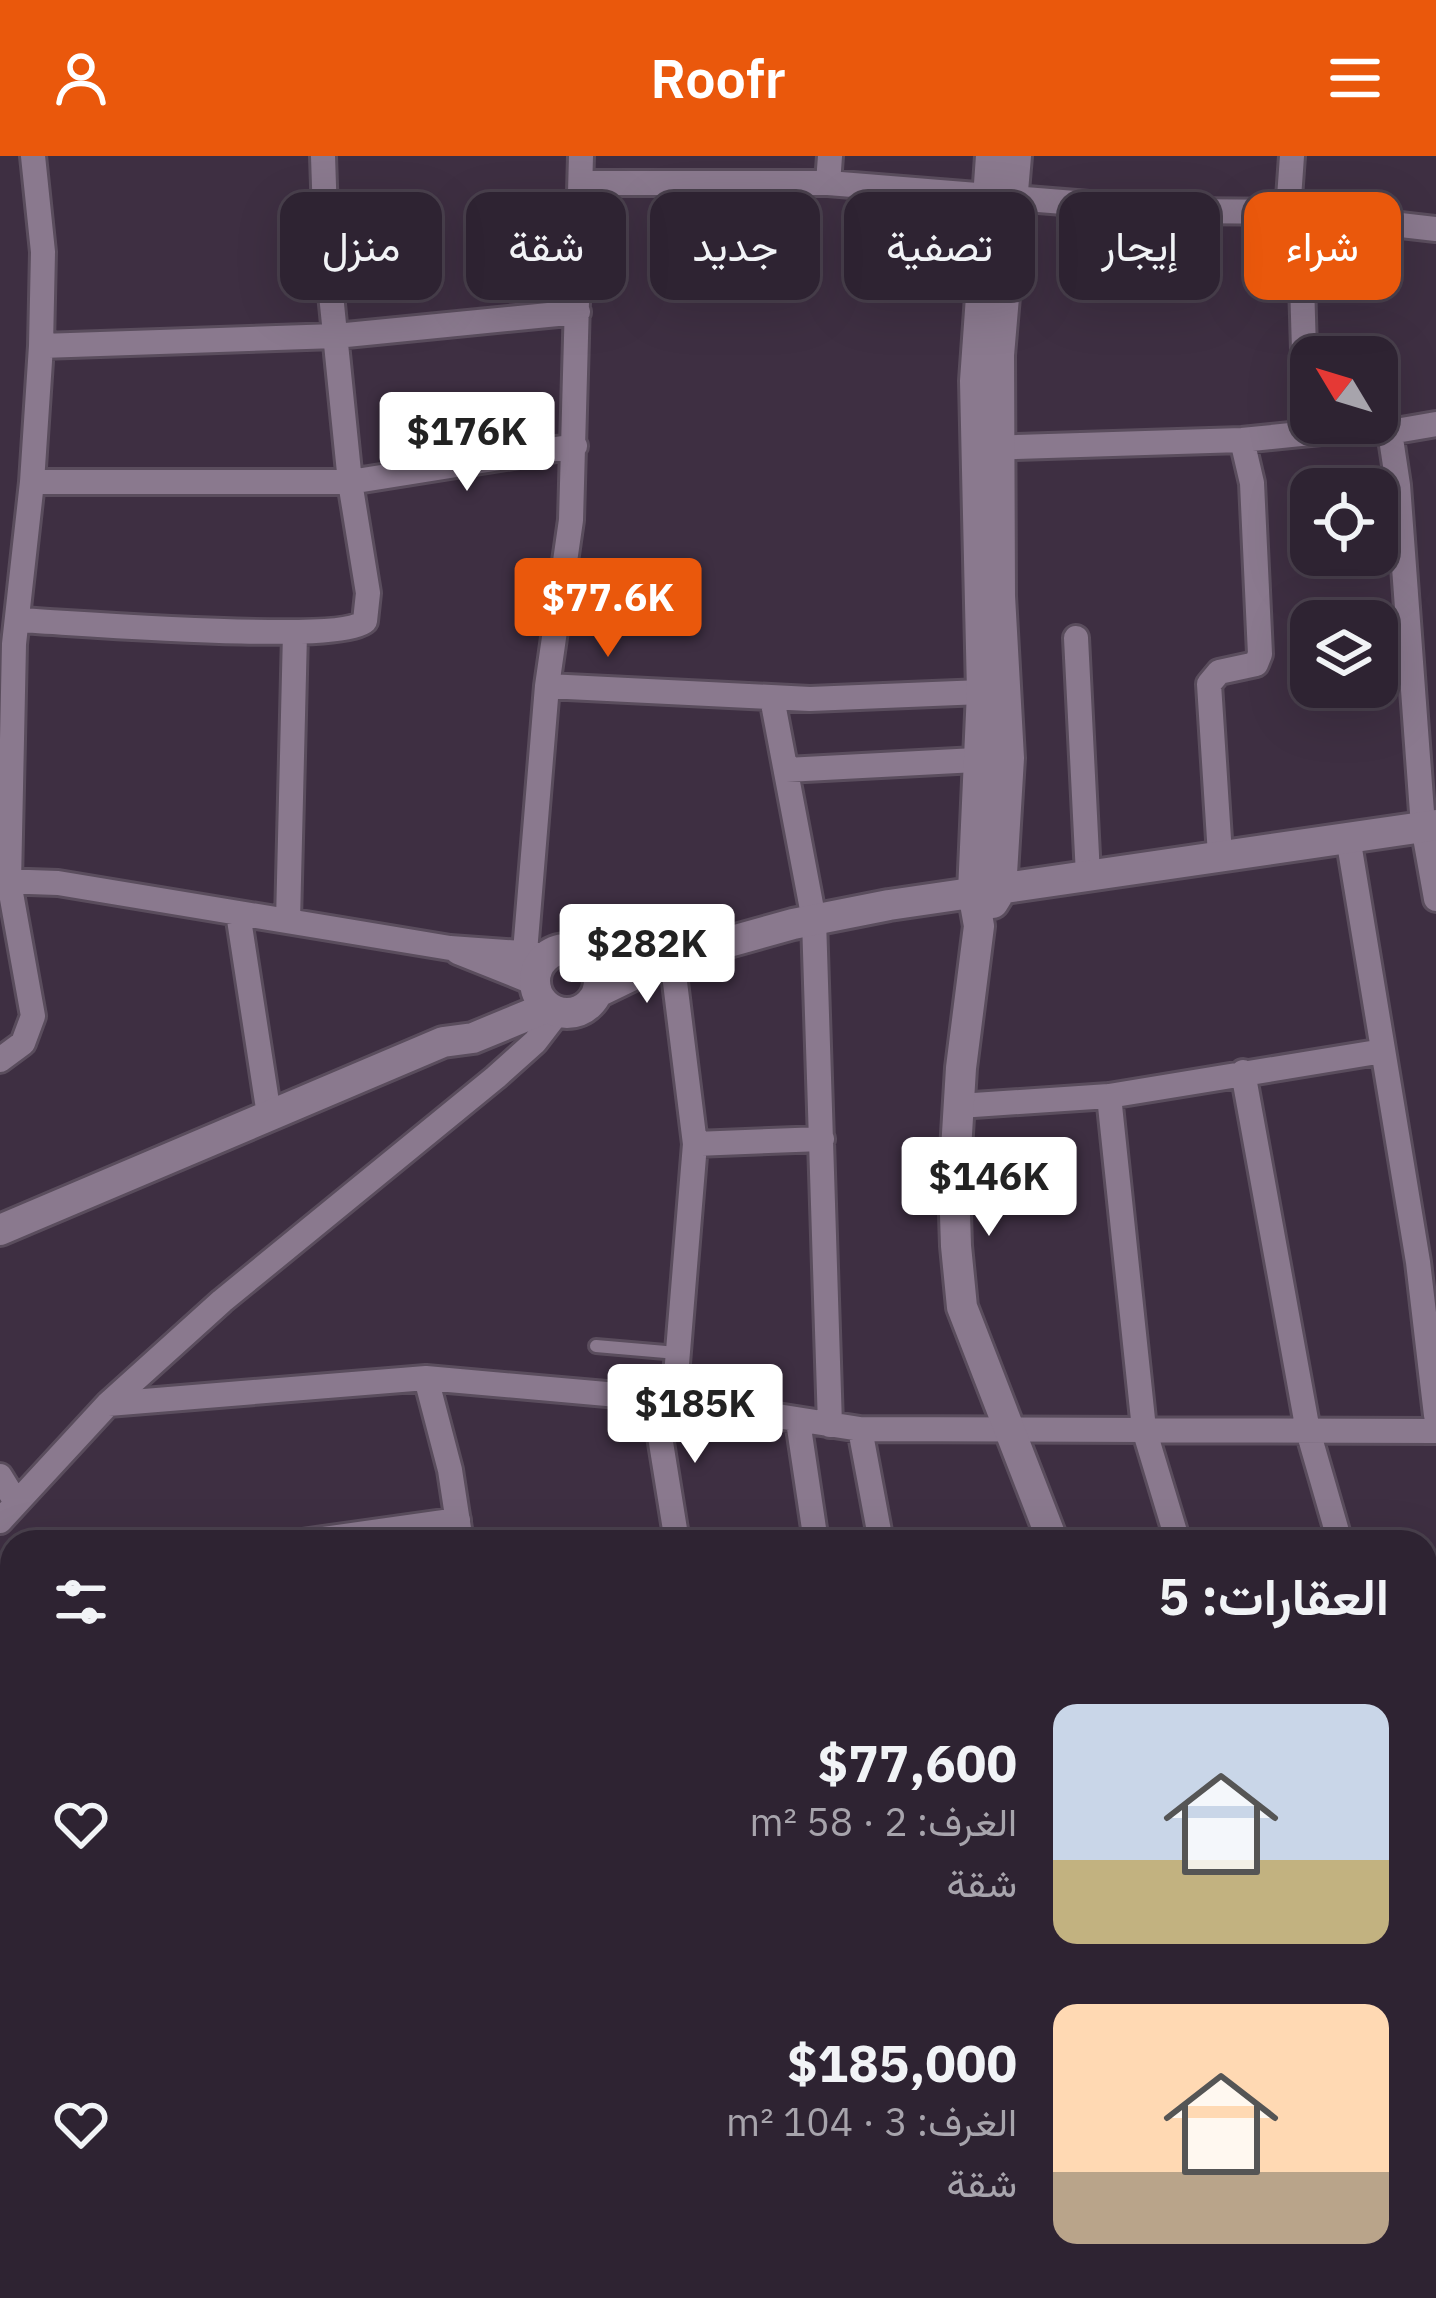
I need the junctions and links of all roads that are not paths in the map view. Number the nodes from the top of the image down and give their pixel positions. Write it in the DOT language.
graph roads {
  1 [pos="33,156"];
  2 [pos="323,156"];
  3 [pos="581,156"];
  4 [pos="651,156"];
  5 [pos="830,156"];
  6 [pos="992,156"];
  7 [pos="1016,156"];
  8 [pos="1292,156"];
  9 [pos="648,182"];
  10 [pos="581,183"];
  11 [pos="828,183"];
  12 [pos="957,192"];
  13 [pos="999,192"];
  14 [pos="1001,192"];
  15 [pos="1293,192"];
  16 [pos="1035,198"];
  17 [pos="1244,213"];
  18 [pos="1401,225"];
  19 [pos="1436,229"];
  20 [pos="986,300"];
  21 [pos="1300,300"];
  22 [pos="578,312"];
  23 [pos="336,336"];
  24 [pos="1302,336"];
  25 [pos="41,346"];
  26 [pos="1436,424"];
  27 [pos="1290,429"];
  28 [pos="1398,431"];
  29 [pos="1242,440"];
  30 [pos="1392,444"];
  31 [pos="574,446"];
  32 [pos="988,448"];
  33 [pos="32,482"];
  34 [pos="350,482"];
  35 [pos="17,620"];
  36 [pos="295,633"];
  37 [pos="1076,638"];
  38 [pos="547,686"];
  39 [pos="982,692"];
  40 [pos="772,698"];
  41 [pos="6,706"];
  42 [pos="995,759"];
  43 [pos="786,770"];
  44 [pos="1430,826"];
  45 [pos="1348,837"];
  46 [pos="1220,855"];
  47 [pos="1088,874"];
  48 [pos="5,881"];
  49 [pos="987,891"];
  50 [pos="1436,899"];
  51 [pos="238,913"];
  52 [pos="814,920"];
  53 [pos="288,921"];
  54 [pos="450,948"];
  55 [pos="537,953"];
  56 [pos="588,956"];
  57 [pos="668,959"];
  58 [pos="598,992"];
  59 [pos="544,998"];
  60 [pos="1383,1051"];
  61 [pos="0,1060"];
  62 [pos="1243,1072"];
  63 [pos="1109,1096"];
  64 [pos="959,1106"];
  65 [pos="269,1115"];
  66 [pos="822,1139"];
  67 [pos="694,1144"];
  68 [pos="0,1230"];
  69 [pos="1427,1261"];
  70 [pos="596,1346"];
  71 [pos="677,1353"];
  72 [pos="426,1378"];
  73 [pos="664,1400"];
  74 [pos="108,1404"];
  75 [pos="1436,1415"];
  76 [pos="798,1421"];
  77 [pos="830,1425"];
  78 [pos="860,1429"];
  79 [pos="1144,1429"];
  80 [pos="1013,1430"];
  81 [pos="1308,1431"];
  82 [pos="1436,1431"];
  83 [pos="0,1476"];
  84 [pos="8,1512"];
  85 [pos="459,1530"];
  86 [pos="676,1530"];
  87 [pos="813,1530"];
  88 [pos="879,1530"];
  89 [pos="1049,1530"];
  90 [pos="1174,1530"];
  91 [pos="1337,1530"];
  1 -- 25 [label="street"];
  2 -- 23 [label="street"];
  3 -- 10 [label="street"];
  4 -- 9 [label="street"];
  5 -- 11 [label="street"];
  6 -- 13 [label="street"];
  7 -- 14 [label="street"];
  8 -- 15 [label="street"];
  9 -- 10 [label="street"];
  9 -- 11 [label="street"];
  10 -- 22 [label="street"];
  11 -- 12 [label="street"];
  16 -- 17 [label="street"];
  18 -- 19 [label="street"];
  20 -- 32 [label="street"];
  21 -- 24 [label="street"];
  22 -- 23 [label="street"];
  22 -- 31 [label="street"];
  23 -- 25 [label="street"];
  23 -- 34 [label="street"];
  25 -- 33 [label="street"];
  26 -- 28 [label="street"];
  27 -- 29 [label="street"];
  29 -- 32 [label="street"];
  29 -- 46 [label="street"];
  30 -- 44 [label="street"];
  31 -- 34 [label="street"];
  31 -- 38 [label="street"];
  32 -- 39 [label="street"];
  32 -- 42 [label="street"];
  33 -- 34 [label="street"];
  33 -- 35 [label="street"];
  34 -- 36 [label="street"];
  35 -- 36 [label="street"];
  35 -- 41 [label="street"];
  36 -- 53 [label="street"];
  37 -- 47 [label="street"];
  38 -- 40 [label="street"];
  38 -- 55 [label="street"];
  39 -- 40 [label="street"];
  39 -- 42 [label="street"];
  40 -- 43 [label="street"];
  41 -- 48 [label="street"];
  42 -- 43 [label="street"];
  42 -- 49 [label="street"];
  43 -- 52 [label="street"];
  44 -- 45 [label="street"];
  44 -- 50 [label="street"];
  45 -- 46 [label="street"];
  45 -- 60 [label="street"];
  46 -- 47 [label="street"];
  47 -- 49 [label="street"];
  48 -- 51 [label="street"];
  48 -- 61 [label="street"];
  49 -- 52 [label="street"];
  49 -- 64 [label="street"];
  51 -- 53 [label="street"];
  51 -- 65 [label="street"];
  52 -- 57 [label="street"];
  52 -- 66 [label="street"];
  53 -- 54 [label="street"];
  54 -- 55 [label="street"];
  54 -- 59 [label="street"];
  55 -- 56 [label="street"];
  55 -- 59 [label="street"];
  56 -- 57 [label="street"];
  56 -- 58 [label="street"];
  57 -- 58 [label="street"];
  57 -- 67 [label="street"];
  58 -- 59 [label="street"];
  59 -- 65 [label="street"];
  59 -- 74 [label="street"];
  60 -- 62 [label="street"];
  60 -- 69 [label="street"];
  62 -- 63 [label="street"];
  62 -- 81 [label="street"];
  63 -- 64 [label="street"];
  63 -- 79 [label="street"];
  64 -- 80 [label="street"];
  65 -- 68 [label="street"];
  66 -- 67 [label="street"];
  66 -- 77 [label="street"];
  67 -- 71 [label="street"];
  69 -- 75 [label="street"];
  70 -- 71 [label="lane"];
  71 -- 73 [label="street"];
  72 -- 73 [label="street"];
  72 -- 74 [label="street"];
  72 -- 85 [label="street"];
  73 -- 76 [label="street"];
  73 -- 86 [label="street"];
  74 -- 84 [label="street"];
  76 -- 77 [label="street"];
  76 -- 87 [label="street"];
  77 -- 78 [label="street"];
  78 -- 80 [label="street"];
  78 -- 88 [label="street"];
  79 -- 80 [label="street"];
  79 -- 81 [label="street"];
  79 -- 90 [label="street"];
  80 -- 89 [label="street"];
  81 -- 82 [label="street"];
  81 -- 91 [label="street"];
  83 -- 84 [label="street"];
}
